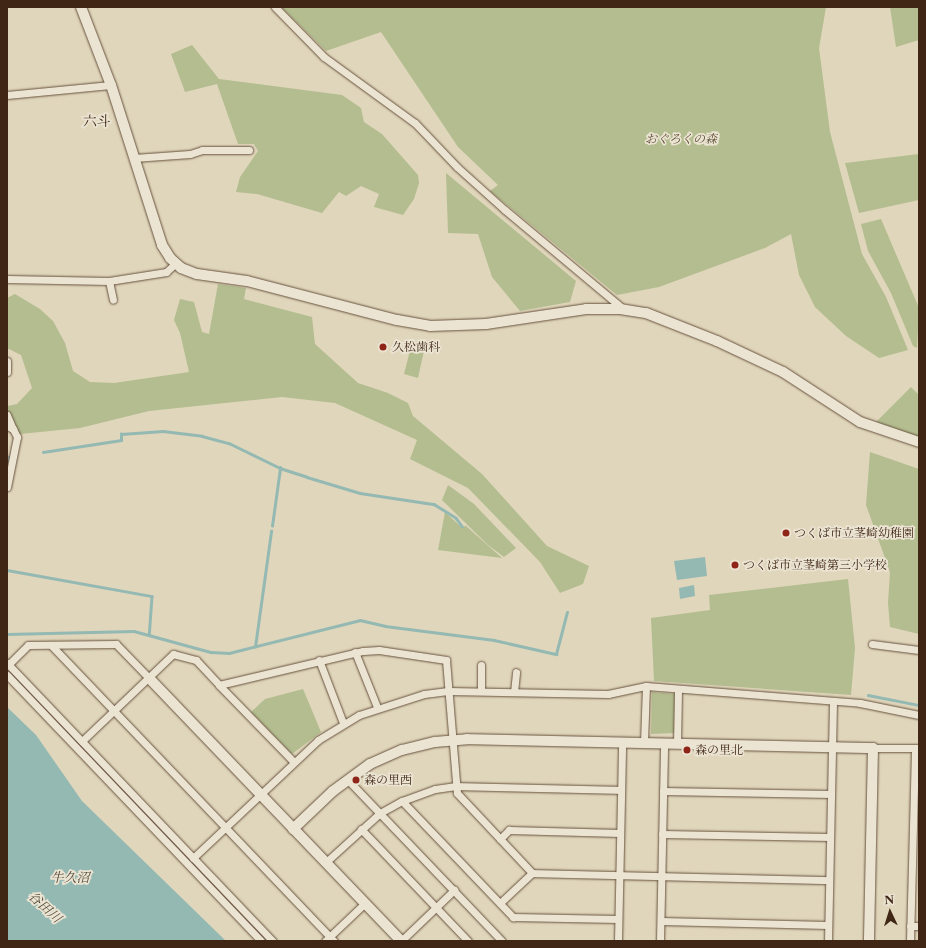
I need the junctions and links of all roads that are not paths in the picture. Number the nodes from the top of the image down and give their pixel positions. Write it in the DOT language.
graph roads {
  1 [pos="81,7"];
  2 [pos="275,7"];
  3 [pos="111,85"];
  4 [pos="7,95"];
  5 [pos="249,150"];
  6 [pos="134,158"];
  7 [pos="175,264"];
  8 [pos="7,279"];
  9 [pos="110,281"];
  10 [pos="113,300"];
  11 [pos="620,306"];
  12 [pos="7,361"];
  13 [pos="7,372"];
  14 [pos="7,415"];
  15 [pos="10,428"];
  16 [pos="919,442"];
  17 [pos="7,487"];
  18 [pos="872,644"];
  19 [pos="51,645"];
  20 [pos="919,650"];
  21 [pos="355,652"];
  22 [pos="319,660"];
  23 [pos="8,664"];
  24 [pos="481,665"];
  25 [pos="516,672"];
  26 [pos="7,676"];
  27 [pos="149,678"];
  28 [pos="219,685"];
  29 [pos="646,686"];
  30 [pos="448,691"];
  31 [pos="678,691"];
  32 [pos="481,692"];
  33 [pos="514,692"];
  34 [pos="834,701"];
  35 [pos="377,707"];
  36 [pos="114,711"];
  37 [pos="919,715"];
  38 [pos="343,723"];
  39 [pos="452,740"];
  40 [pos="82,741"];
  41 [pos="622,742"];
  42 [pos="644,743"];
  43 [pos="664,743"];
  44 [pos="677,744"];
  45 [pos="832,747"];
  46 [pos="873,748"];
  47 [pos="917,748"];
  48 [pos="293,761"];
  49 [pos="347,779"];
  50 [pos="456,786"];
  51 [pos="621,790"];
  52 [pos="663,791"];
  53 [pos="260,793"];
  54 [pos="831,794"];
  55 [pos="916,794"];
  56 [pos="402,801"];
  57 [pos="380,813"];
  58 [pos="225,827"];
  59 [pos="293,829"];
  60 [pos="361,829"];
  61 [pos="620,832"];
  62 [pos="662,834"];
  63 [pos="830,837"];
  64 [pos="916,838"];
  65 [pos="500,839"];
  66 [pos="193,858"];
  67 [pos="326,862"];
  68 [pos="532,874"];
  69 [pos="619,875"];
  70 [pos="661,876"];
  71 [pos="829,880"];
  72 [pos="915,882"];
  73 [pos="454,890"];
  74 [pos="365,903"];
  75 [pos="500,903"];
  76 [pos="436,908"];
  77 [pos="618,919"];
  78 [pos="661,920"];
  79 [pos="828,925"];
  80 [pos="910,926"];
  81 [pos="919,926"];
  82 [pos="330,940"];
  83 [pos="261,941"];
  84 [pos="273,941"];
  85 [pos="401,941"];
  86 [pos="468,941"];
  87 [pos="502,941"];
  88 [pos="618,941"];
  89 [pos="660,941"];
  90 [pos="828,941"];
  91 [pos="869,941"];
  92 [pos="910,941"];
  1 -- 3 [label="street"];
  2 -- 11 [label="street"];
  3 -- 4 [label="street"];
  3 -- 6 [label="street"];
  5 -- 6 [label="street"];
  6 -- 7 [label="street"];
  7 -- 9 [label="street"];
  7 -- 16 [label="street"];
  8 -- 9 [label="street"];
  9 -- 10 [label="street"];
  12 -- 13 [label="street"];
  14 -- 15 [label="street"];
  15 -- 17 [label="street"];
  18 -- 20 [label="street"];
  19 -- 23 [label="street"];
  19 -- 27 [label="street"];
  19 -- 36 [label="street"];
  21 -- 22 [label="street"];
  21 -- 30 [label="street"];
  21 -- 35 [label="street"];
  22 -- 28 [label="street"];
  22 -- 38 [label="street"];
  23 -- 40 [label="street"];
  24 -- 32 [label="street"];
  25 -- 33 [label="street"];
  26 -- 83 [label="street"];
  27 -- 28 [label="street"];
  27 -- 36 [label="street"];
  27 -- 53 [label="street"];
  28 -- 48 [label="street"];
  29 -- 31 [label="street"];
  29 -- 33 [label="street"];
  29 -- 42 [label="street"];
  30 -- 32 [label="street"];
  30 -- 35 [label="street"];
  30 -- 39 [label="street"];
  31 -- 34 [label="street"];
  31 -- 44 [label="street"];
  32 -- 33 [label="street"];
  34 -- 37 [label="street"];
  34 -- 45 [label="street"];
  35 -- 38 [label="street"];
  36 -- 40 [label="street"];
  36 -- 58 [label="street"];
  38 -- 48 [label="street"];
  39 -- 41 [label="street"];
  39 -- 49 [label="street"];
  39 -- 50 [label="street"];
  40 -- 66 [label="street"];
  41 -- 42 [label="street"];
  41 -- 51 [label="street"];
  42 -- 43 [label="street"];
  43 -- 44 [label="street"];
  43 -- 52 [label="street"];
  44 -- 45 [label="street"];
  45 -- 46 [label="street"];
  45 -- 54 [label="street"];
  46 -- 47 [label="street"];
  46 -- 91 [label="street"];
  47 -- 55 [label="street"];
  48 -- 53 [label="street"];
  49 -- 57 [label="street"];
  49 -- 59 [label="street"];
  50 -- 51 [label="street"];
  50 -- 56 [label="street"];
  50 -- 65 [label="street"];
  51 -- 61 [label="street"];
  52 -- 54 [label="street"];
  52 -- 62 [label="street"];
  53 -- 58 [label="street"];
  53 -- 59 [label="street"];
  54 -- 63 [label="street"];
  55 -- 64 [label="street"];
  56 -- 57 [label="street"];
  56 -- 75 [label="street"];
  57 -- 60 [label="street"];
  57 -- 73 [label="street"];
  58 -- 66 [label="street"];
  58 -- 82 [label="street"];
  59 -- 67 [label="street"];
  60 -- 67 [label="street"];
  60 -- 76 [label="street"];
  61 -- 65 [label="street"];
  61 -- 69 [label="street"];
  62 -- 63 [label="street"];
  62 -- 70 [label="street"];
  63 -- 71 [label="street"];
  64 -- 72 [label="street"];
  65 -- 68 [label="street"];
  66 -- 84 [label="street"];
  67 -- 74 [label="street"];
  68 -- 69 [label="street"];
  68 -- 75 [label="street"];
  69 -- 70 [label="street"];
  69 -- 77 [label="street"];
  70 -- 71 [label="street"];
  70 -- 78 [label="street"];
  71 -- 79 [label="street"];
  72 -- 80 [label="street"];
  73 -- 76 [label="street"];
  73 -- 87 [label="street"];
  74 -- 82 [label="street"];
  74 -- 85 [label="street"];
  75 -- 77 [label="street"];
  76 -- 85 [label="street"];
  76 -- 86 [label="street"];
  77 -- 88 [label="street"];
  78 -- 79 [label="street"];
  78 -- 89 [label="street"];
  79 -- 90 [label="street"];
  80 -- 81 [label="street"];
  80 -- 92 [label="street"];
}
